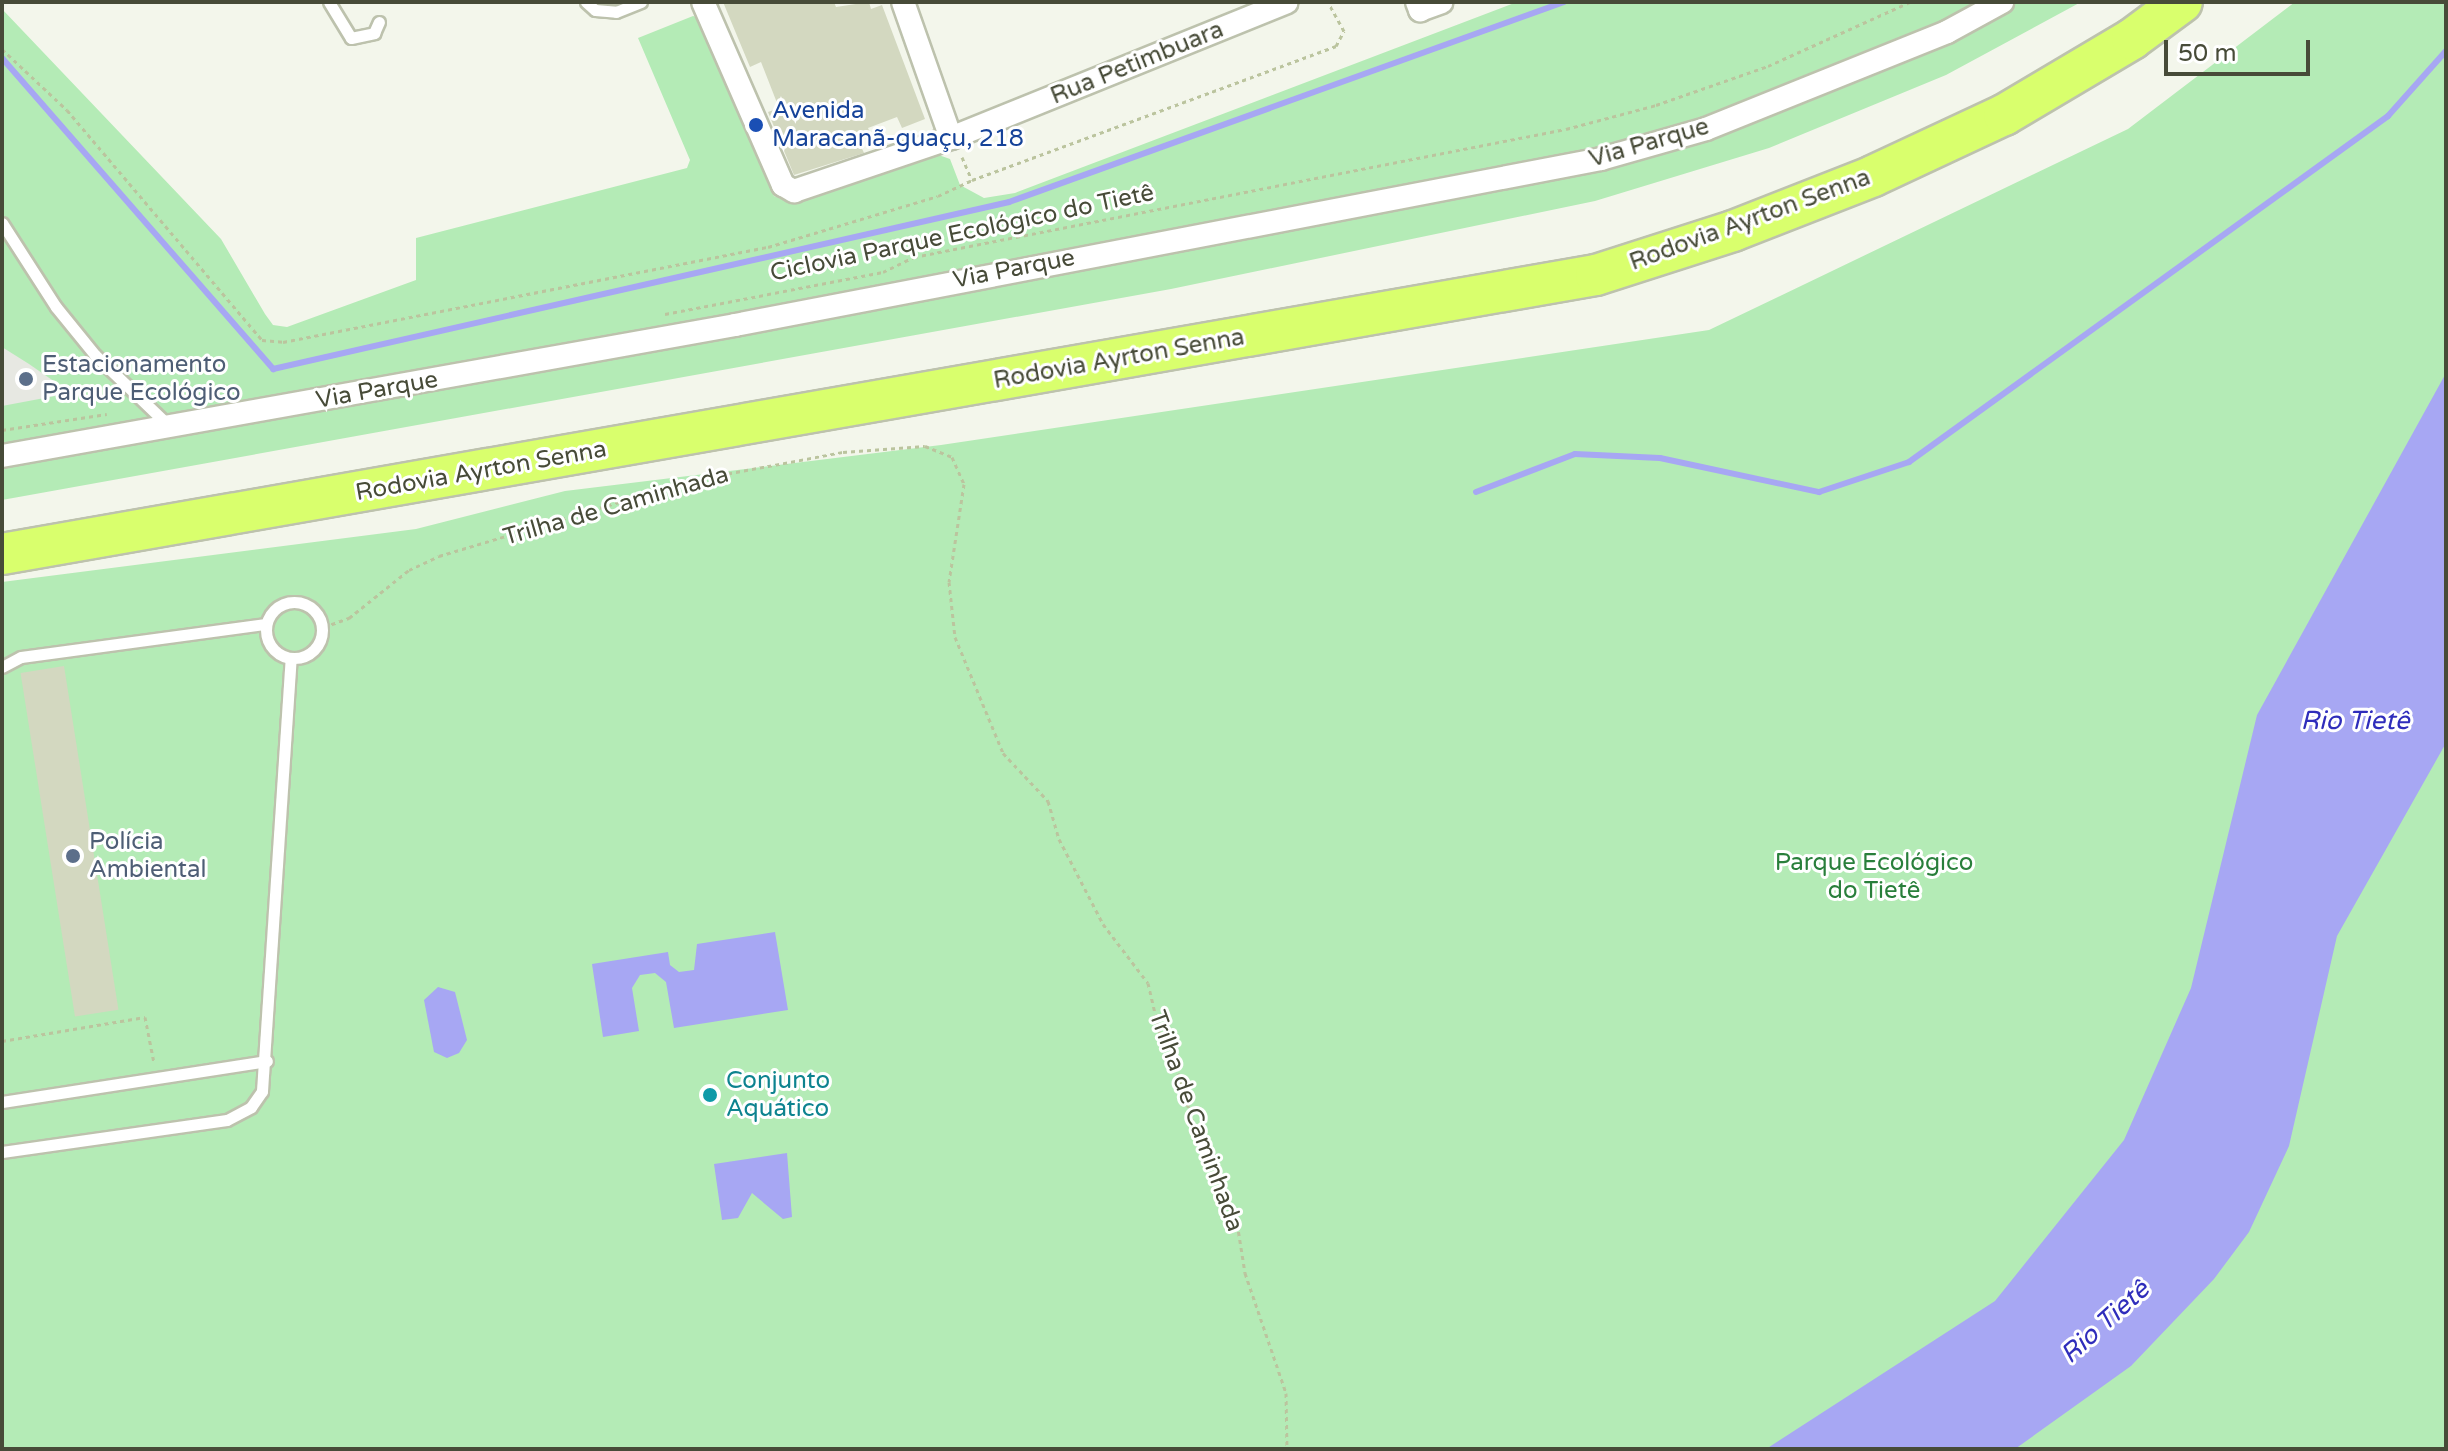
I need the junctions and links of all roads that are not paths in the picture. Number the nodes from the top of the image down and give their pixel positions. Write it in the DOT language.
graph roads {
  1 [pos="329,2"];
  2 [pos="586,2"];
  3 [pos="641,2"];
  4 [pos="703,2"];
  5 [pos="903,2"];
  6 [pos="1287,2"];
  7 [pos="1442,2"];
  8 [pos="2002,2"];
  9 [pos="2182,2"];
  10 [pos="1418,6"];
  11 [pos="379,22"];
  12 [pos="951,138"];
  13 [pos="2,223"];
  14 [pos="170,426"];
  15 [pos="2,456"];
  16 [pos="2,554"];
  17 [pos="266,624"];
  18 [pos="291,659"];
  19 [pos="2,667"];
  20 [pos="267,1061"];
  21 [pos="2,1102"];
  22 [pos="2,1152"];
  1 -- 11 [label="lane"];
  2 -- 3 [label="lane"];
  4 -- 12 [label="street, Rua Petimbuara"];
  5 -- 12 [label="street"];
  6 -- 12 [label="street, Rua Petimbuara"];
  7 -- 10 [label="street"];
  8 -- 14 [label="street, Via Parque"];
  9 -- 16 [label="highway, Rodovia Ayrton Senna"];
  13 -- 14 [label="lane"];
  14 -- 15 [label="street, Via Parque"];
  17 -- 18 [label="lane"];
  17 -- 18 [label="lane"];
  17 -- 19 [label="lane"];
  18 -- 20 [label="lane"];
  20 -- 21 [label="lane"];
  20 -- 22 [label="lane"];
}
